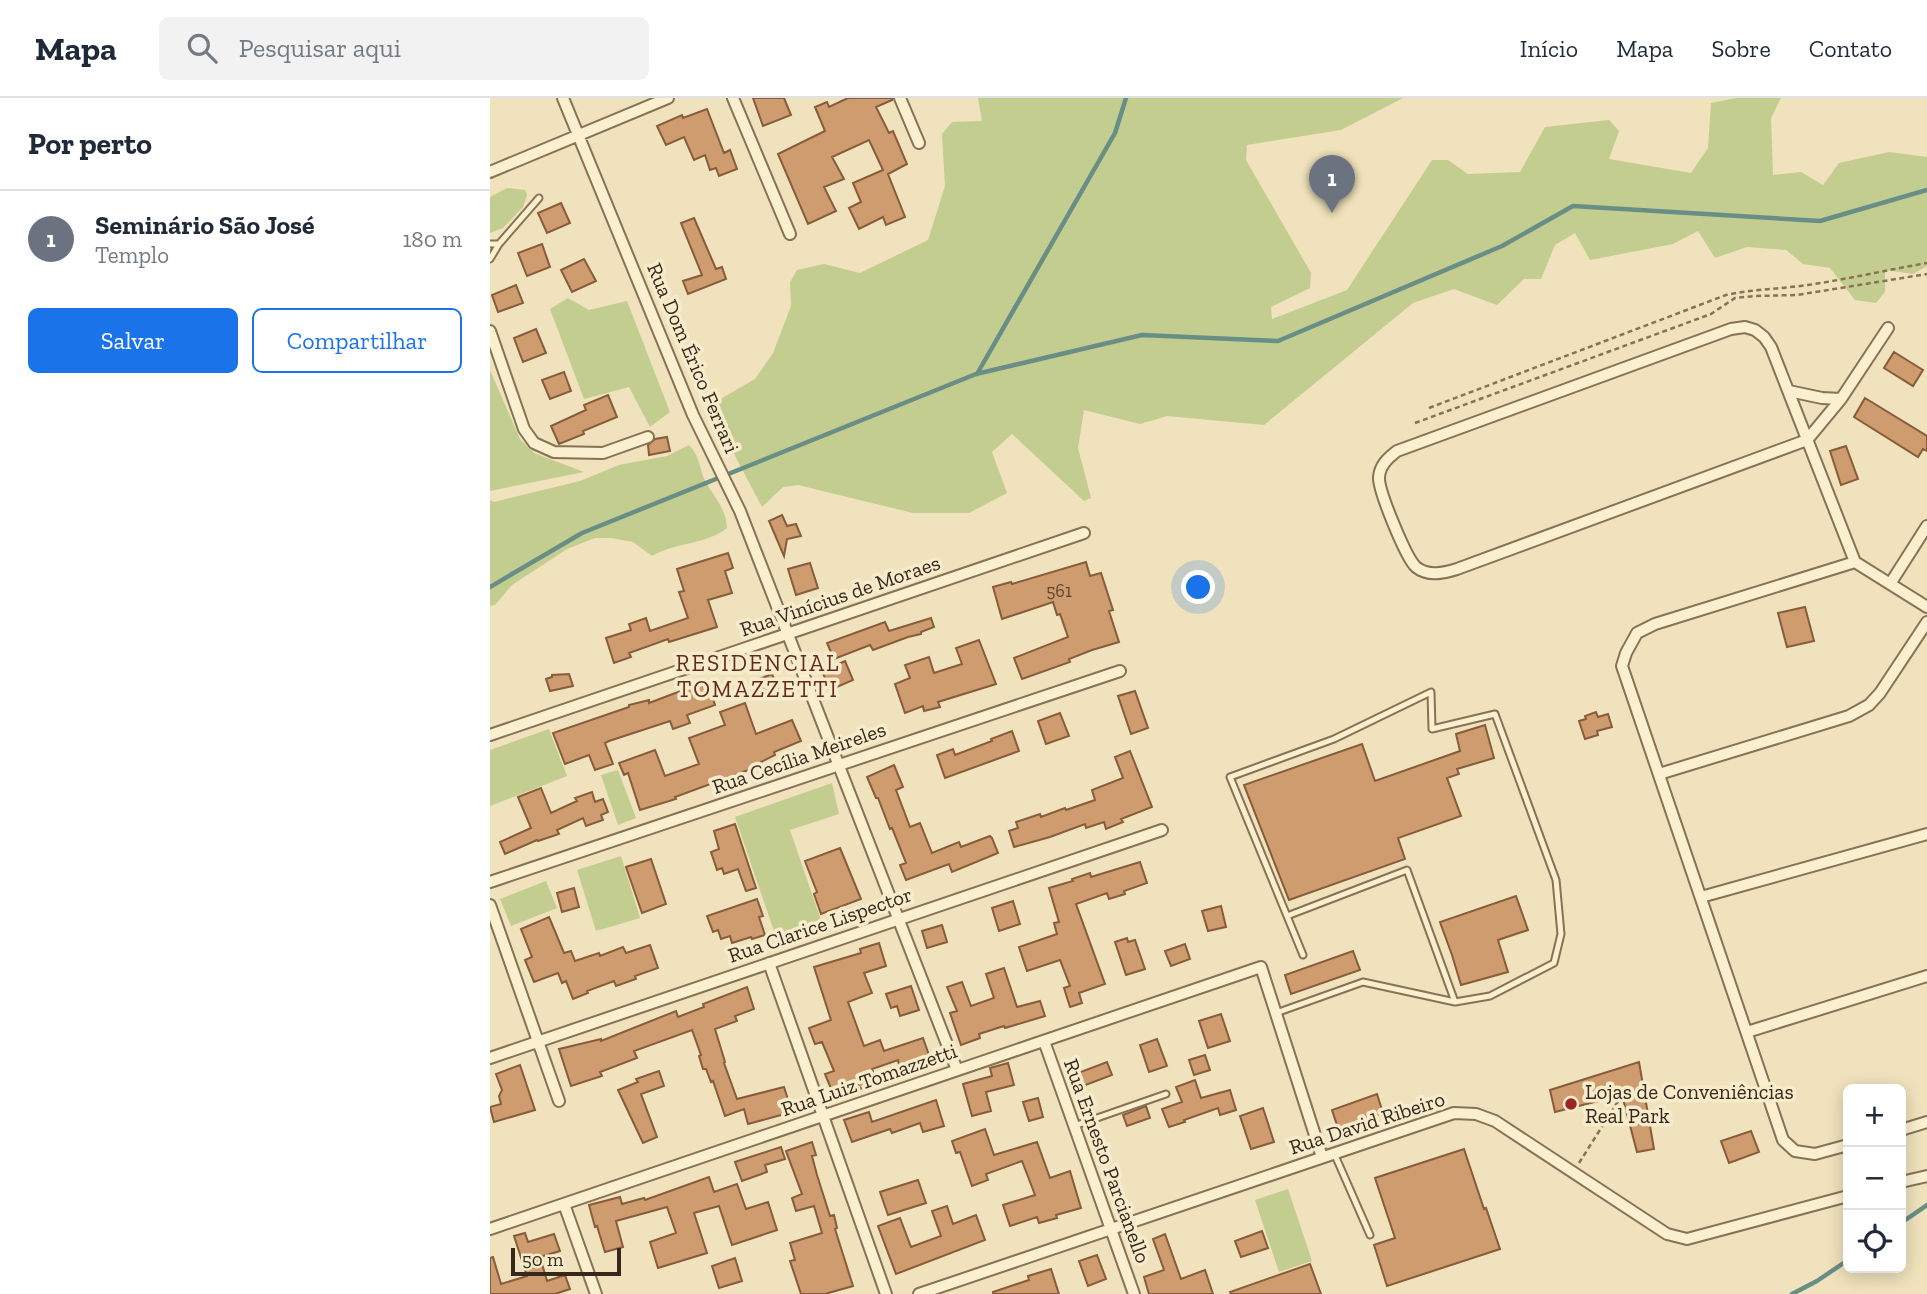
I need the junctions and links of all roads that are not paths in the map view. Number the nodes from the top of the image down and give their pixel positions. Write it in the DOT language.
graph roads {
  1 [pos="563,98"];
  2 [pos="668,98"];
  3 [pos="733,98"];
  4 [pos="900,98"];
  5 [pos="579,135"];
  6 [pos="919,143"];
  7 [pos="490,172"];
  8 [pos="539,198"];
  9 [pos="790,234"];
  10 [pos="490,244"];
  11 [pos="499,244"];
  12 [pos="490,259"];
  13 [pos="1888,328"];
  14 [pos="490,331"];
  15 [pos="1789,391"];
  16 [pos="1841,399"];
  17 [pos="648,437"];
  18 [pos="1807,440"];
  19 [pos="1927,526"];
  20 [pos="1084,533"];
  21 [pos="1855,562"];
  22 [pos="1890,584"];
  23 [pos="1927,607"];
  24 [pos="1927,622"];
  25 [pos="788,634"];
  26 [pos="1120,671"];
  27 [pos="490,735"];
  28 [pos="839,765"];
  29 [pos="1659,774"];
  30 [pos="1162,830"];
  31 [pos="1927,835"];
  32 [pos="490,882"];
  33 [pos="1701,897"];
  34 [pos="490,905"];
  35 [pos="1287,916"];
  36 [pos="899,919"];
  37 [pos="1303,954"];
  38 [pos="769,963"];
  39 [pos="1927,976"];
  40 [pos="1455,1002"];
  41 [pos="1276,1013"];
  42 [pos="1747,1032"];
  43 [pos="1044,1041"];
  44 [pos="537,1042"];
  45 [pos="490,1058"];
  46 [pos="957,1070"];
  47 [pos="1166,1094"];
  48 [pos="559,1101"];
  49 [pos="823,1116"];
  50 [pos="1927,1122"];
  51 [pos="1074,1126"];
  52 [pos="1906,1128"];
  53 [pos="1843,1146"];
  54 [pos="1334,1153"];
  55 [pos="1322,1157"];
  56 [pos="1927,1176"];
  57 [pos="1906,1181"];
  58 [pos="1843,1197"];
  59 [pos="564,1204"];
  60 [pos="490,1229"];
  61 [pos="1110,1229"];
  62 [pos="1370,1235"];
  63 [pos="596,1294"];
  64 [pos="886,1294"];
  65 [pos="919,1294"];
  66 [pos="1134,1294"];
  1 -- 5 [label="street, Rua Dom Érico Ferrari"];
  2 -- 5 [label="street"];
  3 -- 9 [label="street"];
  4 -- 6 [label="street"];
  5 -- 7 [label="street"];
  5 -- 25 [label="street, Rua Dom Érico Ferrari"];
  8 -- 11 [label="lane"];
  10 -- 11 [label="lane"];
  11 -- 12 [label="lane"];
  13 -- 16 [label="street"];
  14 -- 17 [label="street"];
  15 -- 16 [label="street"];
  15 -- 18 [label="street"];
  15 -- 18 [label="street"];
  16 -- 18 [label="street"];
  18 -- 21 [label="street"];
  19 -- 22 [label="street"];
  20 -- 25 [label="street, Rua Vinícius de Moraes"];
  21 -- 22 [label="street"];
  21 -- 29 [label="street"];
  22 -- 23 [label="street"];
  24 -- 29 [label="street"];
  25 -- 27 [label="street, Rua Vinícius de Moraes"];
  25 -- 28 [label="street, Rua Dom Érico Ferrari"];
  26 -- 28 [label="street, Rua Cecília Meireles"];
  28 -- 32 [label="street, Rua Cecília Meireles"];
  28 -- 36 [label="street, Rua Dom Érico Ferrari"];
  29 -- 33 [label="street"];
  30 -- 36 [label="street, Rua Clarice Lispector"];
  31 -- 33 [label="street"];
  33 -- 42 [label="street"];
  34 -- 44 [label="street"];
  35 -- 37 [label="lane"];
  35 -- 40 [label="lane"];
  35 -- 40 [label="lane"];
  36 -- 38 [label="street, Rua Clarice Lispector"];
  36 -- 46 [label="street, Rua Dom Érico Ferrari"];
  38 -- 44 [label="street, Rua Clarice Lispector"];
  38 -- 49 [label="street"];
  39 -- 42 [label="street"];
  40 -- 41 [label="lane"];
  41 -- 43 [label="street, Rua Luiz Tomazzetti"];
  41 -- 55 [label="street"];
  42 -- 53 [label="street"];
  43 -- 46 [label="street, Rua Luiz Tomazzetti"];
  43 -- 51 [label="street, Rua Ernesto Parcianello"];
  44 -- 45 [label="street, Rua Clarice Lispector"];
  44 -- 48 [label="street"];
  46 -- 49 [label="street, Rua Luiz Tomazzetti"];
  47 -- 51 [label="lane"];
  49 -- 59 [label="street, Rua Luiz Tomazzetti"];
  49 -- 64 [label="street"];
  50 -- 52 [label="street"];
  51 -- 61 [label="street, Rua Ernesto Parcianello"];
  54 -- 55 [label="street, Rua David Ribeiro"];
  54 -- 58 [label="street, Rua David Ribeiro"];
  54 -- 62 [label="lane"];
  55 -- 61 [label="street, Rua David Ribeiro"];
  56 -- 57 [label="street"];
  59 -- 60 [label="street, Rua Luiz Tomazzetti"];
  59 -- 63 [label="street"];
  61 -- 65 [label="street, Rua David Ribeiro"];
  61 -- 66 [label="street, Rua Ernesto Parcianello"];
}
